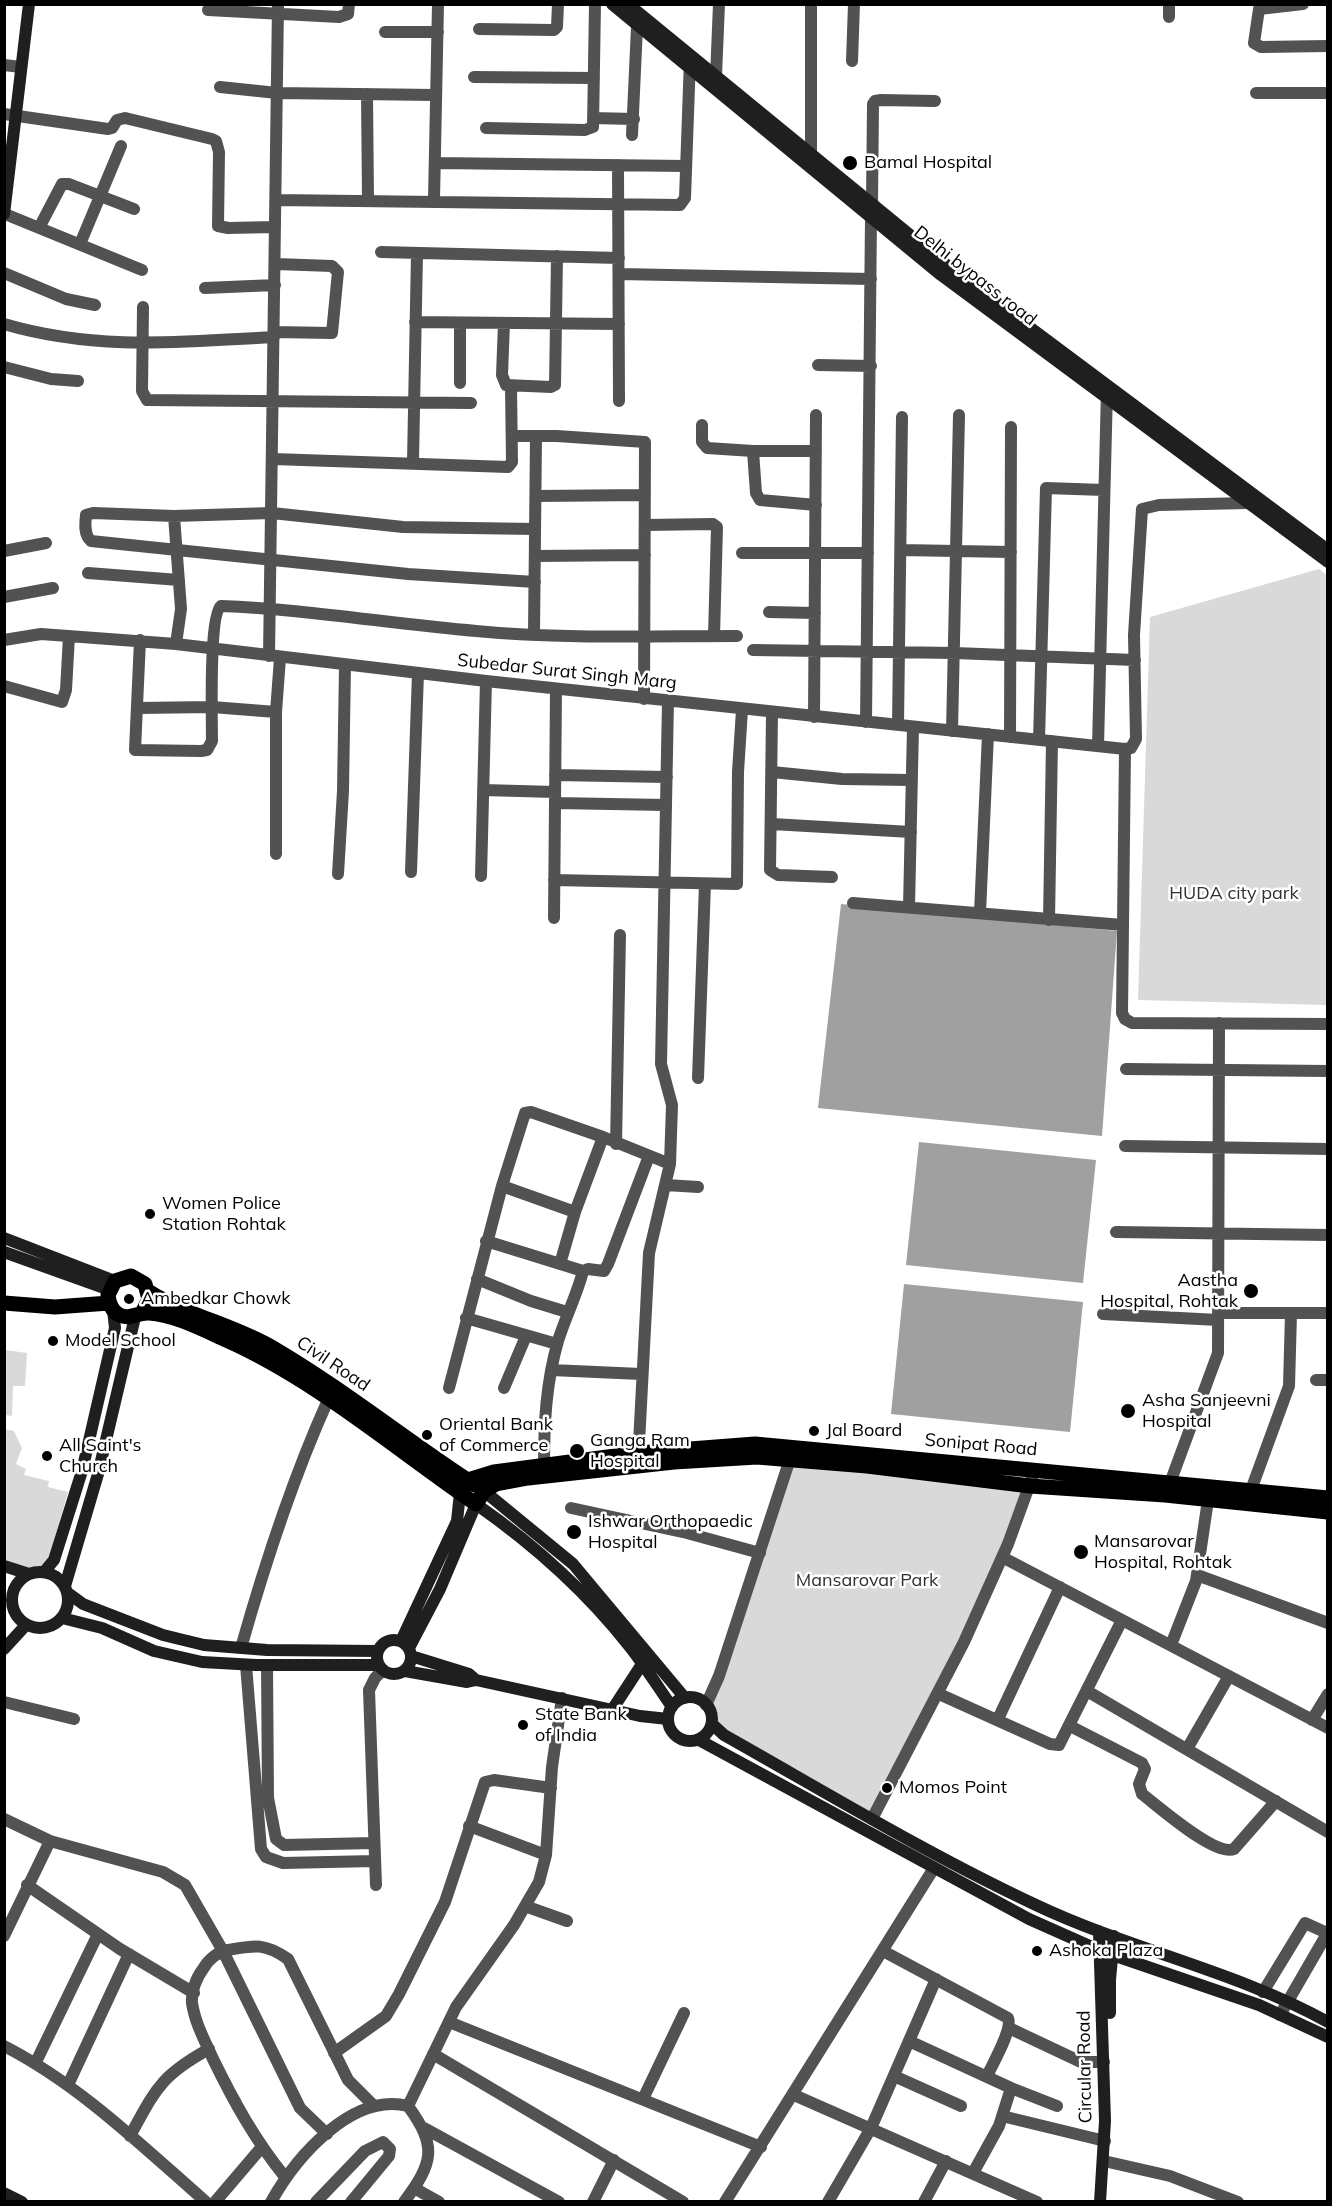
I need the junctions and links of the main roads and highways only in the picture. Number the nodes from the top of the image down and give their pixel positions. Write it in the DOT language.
graph roads {
  1 [pos="29,4"];
  2 [pos="612,4"];
  3 [pos="628,4"];
  4 [pos="642,23"];
  5 [pos="689,61"];
  6 [pos="725,90"];
  7 [pos="10,115"];
  8 [pos="4,214"];
  9 [pos="1107,392"];
  10 [pos="1328,550"];
  11 [pos="1328,562"];
  12 [pos="4,1238"];
  13 [pos="4,1252"];
  14 [pos="23,1252"];
  15 [pos="148,1291"];
  16 [pos="4,1294"];
  17 [pos="112,1296"];
  18 [pos="4,1303"];
  19 [pos="54,1307"];
  20 [pos="4,1312"];
  21 [pos="138,1315"];
  22 [pos="638,1460"];
  23 [pos="868,1460"];
  24 [pos="464,1487"];
  25 [pos="480,1497"];
  26 [pos="1328,1498"];
  27 [pos="1328,1512"];
  28 [pos="4,1566"];
  29 [pos="44,1572"];
  30 [pos="29,1574"];
  31 [pos="9,1589"];
  32 [pos="66,1590"];
  33 [pos="62,1618"];
  34 [pos="26,1625"];
  35 [pos="407,1648"];
  36 [pos="4,1649"];
  37 [pos="378,1651"];
  38 [pos="642,1664"];
  39 [pos="381,1668"];
  40 [pos="405,1671"];
  41 [pos="476,1680"];
  42 [pos="685,1698"];
  43 [pos="612,1710"];
  44 [pos="670,1713"];
  45 [pos="712,1724"];
  46 [pos="699,1740"];
  47 [pos="1099,1931"];
  48 [pos="1114,1936"];
  49 [pos="1107,1952"];
  50 [pos="1328,2022"];
  51 [pos="1328,2037"];
  52 [pos="1107,2162"];
  53 [pos="4,2193"];
  54 [pos="22,2202"];
  55 [pos="1100,2202"];
  56 [pos="1107,2202"];
  1 -- 7 [label="main road"];
  2 -- 4 [label="main road, Delhi bypass road"];
  3 -- 4 [label="main road, Delhi bypass road"];
  4 -- 5 [label="main road, Delhi bypass road"];
  5 -- 6 [label="main road, Delhi bypass road"];
  5 -- 6 [label="main road, Delhi bypass road"];
  6 -- 9 [label="main road, Delhi bypass road"];
  7 -- 8 [label="main road"];
  9 -- 10 [label="main road, Delhi bypass road"];
  9 -- 11 [label="main road, Delhi bypass road"];
  12 -- 14 [label="main road"];
  13 -- 14 [label="main road"];
  14 -- 17 [label="main road"];
  15 -- 17 [label="main road"];
  15 -- 21 [label="main road"];
  15 -- 24 [label="main road, Civil Road"];
  16 -- 19 [label="main road"];
  17 -- 19 [label="main road"];
  17 -- 21 [label="main road"];
  17 -- 29 [label="main road"];
  18 -- 19 [label="main road"];
  19 -- 20 [label="main road"];
  21 -- 24 [label="main road, Civil Road"];
  21 -- 32 [label="main road"];
  22 -- 23 [label="main road, Sonipat Road"];
  22 -- 23 [label="main road, Sonipat Road"];
  22 -- 24 [label="main road, Sonipat Road"];
  22 -- 25 [label="main road, Sonipat Road"];
  23 -- 26 [label="main road, Sonipat Road"];
  23 -- 27 [label="main road, Sonipat Road"];
  24 -- 25 [label="main road, Civil Road"];
  24 -- 35 [label="main road"];
  25 -- 35 [label="main road"];
  25 -- 38 [label="main road"];
  25 -- 42 [label="main road"];
  28 -- 30 [label="main road"];
  29 -- 30 [label="main road"];
  29 -- 32 [label="main road"];
  30 -- 31 [label="main road"];
  31 -- 34 [label="main road"];
  32 -- 33 [label="main road"];
  32 -- 37 [label="main road"];
  33 -- 34 [label="main road"];
  33 -- 39 [label="main road"];
  34 -- 36 [label="main road"];
  35 -- 37 [label="main road"];
  35 -- 40 [label="main road"];
  35 -- 41 [label="main road"];
  37 -- 39 [label="main road"];
  38 -- 43 [label="main road"];
  38 -- 44 [label="main road"];
  39 -- 40 [label="main road"];
  40 -- 41 [label="main road"];
  41 -- 43 [label="main road"];
  42 -- 44 [label="main road"];
  42 -- 45 [label="main road"];
  43 -- 44 [label="main road"];
  44 -- 46 [label="main road"];
  45 -- 46 [label="main road"];
  45 -- 47 [label="main road"];
  46 -- 49 [label="main road"];
  47 -- 48 [label="main road"];
  47 -- 49 [label="main road, Circular Road"];
  48 -- 49 [label="main road, Circular Road"];
  48 -- 50 [label="main road"];
  49 -- 51 [label="main road"];
  49 -- 52 [label="main road, Circular Road"];
  49 -- 52 [label="main road, Circular Road"];
  52 -- 55 [label="main road, Circular Road"];
  52 -- 56 [label="main road, Circular Road"];
  53 -- 54 [label="main road"];
}
